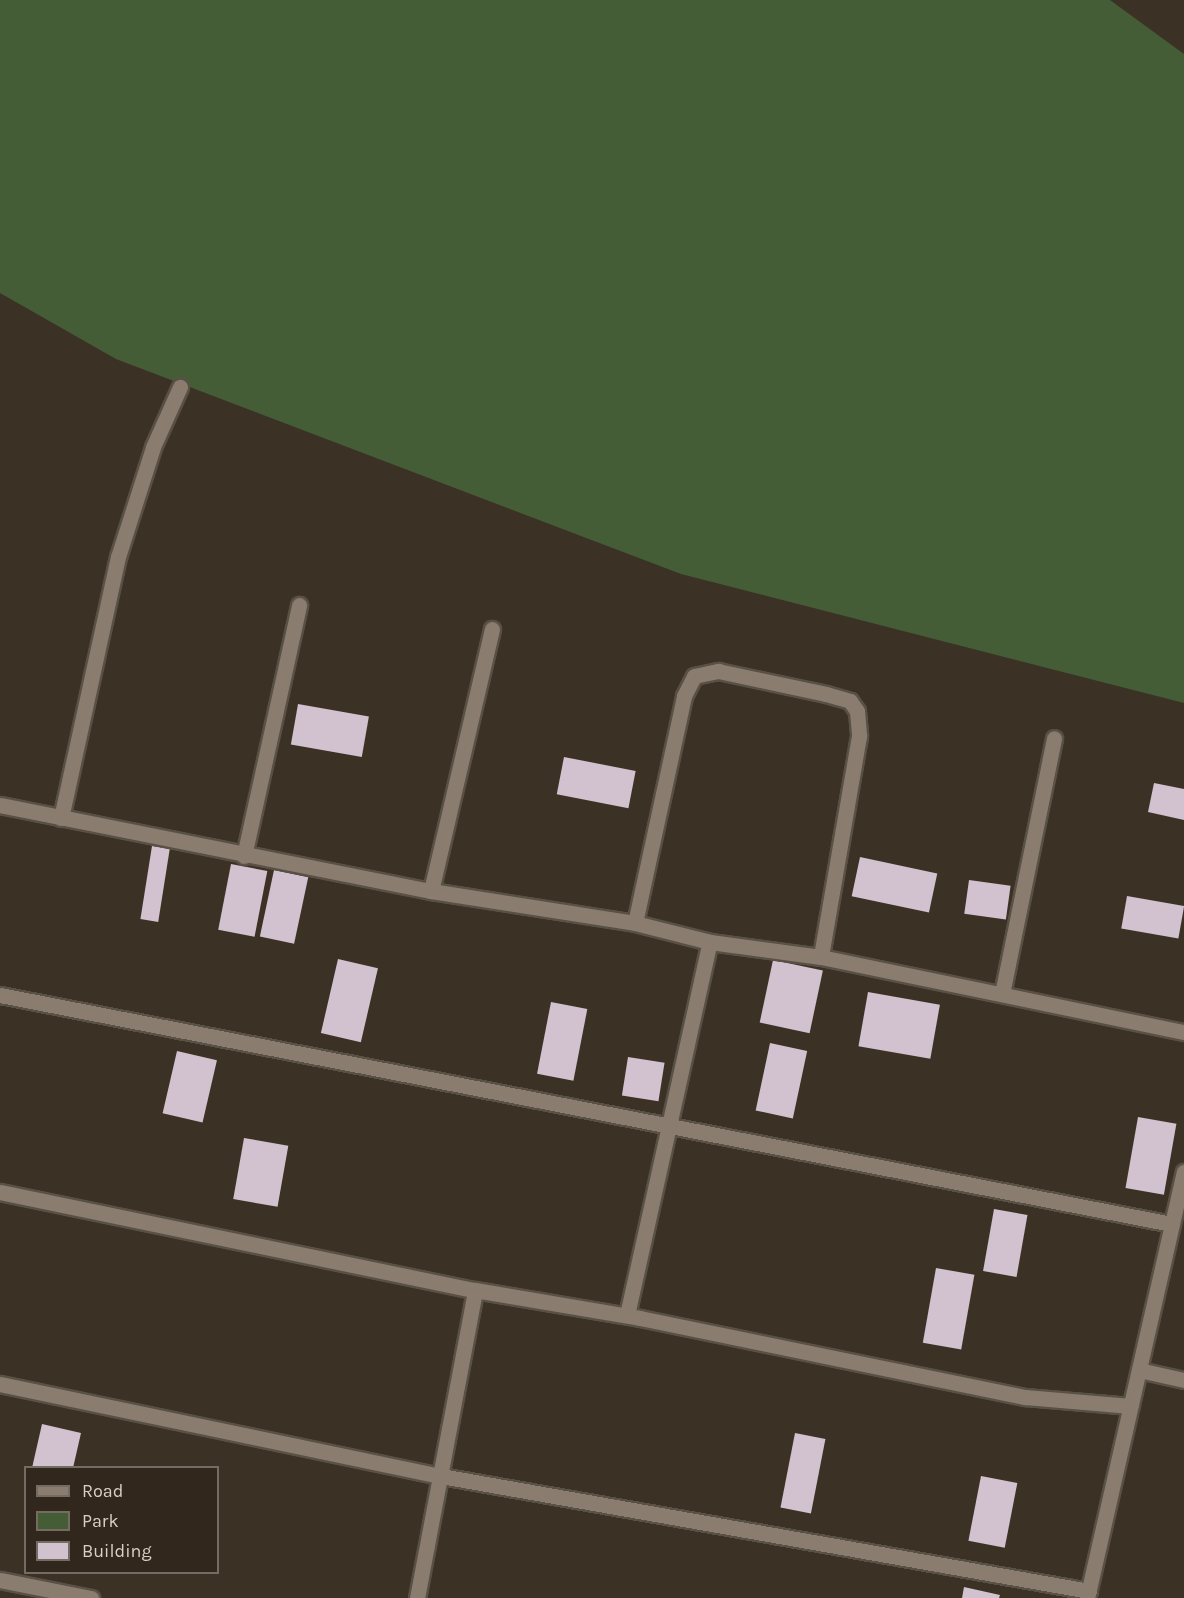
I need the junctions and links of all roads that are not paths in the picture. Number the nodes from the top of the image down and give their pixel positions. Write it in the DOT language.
graph roads {
  1 [pos="180,387"];
  2 [pos="300,605"];
  3 [pos="492,629"];
  4 [pos="1054,738"];
  5 [pos="0,805"];
  6 [pos="61,818"];
  7 [pos="244,856"];
  8 [pos="431,891"];
  9 [pos="635,923"];
  10 [pos="710,942"];
  11 [pos="821,957"];
  12 [pos="1002,994"];
  13 [pos="0,995"];
  14 [pos="1184,1032"];
  15 [pos="670,1123"];
  16 [pos="1184,1172"];
  17 [pos="0,1192"];
  18 [pos="1172,1224"];
  19 [pos="475,1290"];
  20 [pos="627,1315"];
  21 [pos="1139,1370"];
  22 [pos="1184,1380"];
  23 [pos="0,1384"];
  24 [pos="1131,1407"];
  25 [pos="441,1476"];
  26 [pos="0,1580"];
  27 [pos="1088,1594"];
  28 [pos="91,1598"];
  29 [pos="417,1598"];
  1 -- 6 [label="street"];
  2 -- 7 [label="street"];
  3 -- 8 [label="street"];
  4 -- 12 [label="street"];
  5 -- 6 [label="street"];
  6 -- 7 [label="street"];
  7 -- 8 [label="street"];
  8 -- 9 [label="street"];
  9 -- 10 [label="street"];
  9 -- 11 [label="street"];
  10 -- 11 [label="street"];
  10 -- 15 [label="street"];
  11 -- 12 [label="street"];
  12 -- 14 [label="street"];
  13 -- 15 [label="street"];
  15 -- 18 [label="street"];
  15 -- 20 [label="street"];
  16 -- 18 [label="street"];
  17 -- 19 [label="street"];
  18 -- 21 [label="street"];
  19 -- 20 [label="street"];
  19 -- 25 [label="street"];
  20 -- 24 [label="street"];
  21 -- 22 [label="street"];
  21 -- 24 [label="street"];
  23 -- 25 [label="street"];
  24 -- 27 [label="street"];
  25 -- 27 [label="street"];
  25 -- 29 [label="street"];
  26 -- 28 [label="street"];
}
